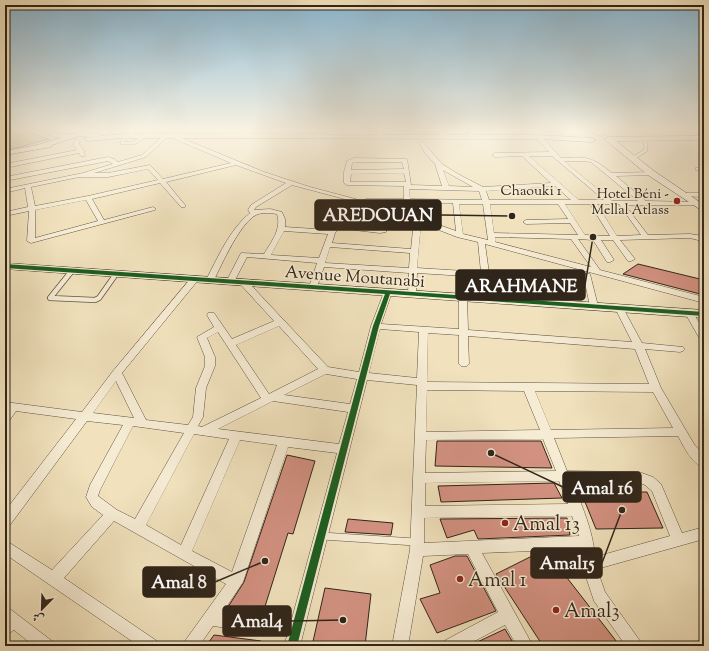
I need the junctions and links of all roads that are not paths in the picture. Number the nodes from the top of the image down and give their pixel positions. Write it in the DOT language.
graph roads {
  1 [pos="36,160"];
  2 [pos="38,160"];
  3 [pos="87,160"];
  4 [pos="103,160"];
  5 [pos="113,160"];
  6 [pos="129,160"];
  7 [pos="227,160"];
  8 [pos="350,160"];
  9 [pos="405,160"];
  10 [pos="434,160"];
  11 [pos="530,160"];
  12 [pos="559,160"];
  13 [pos="591,160"];
  14 [pos="634,160"];
  15 [pos="89,163"];
  16 [pos="117,164"];
  17 [pos="235,164"];
  18 [pos="438,164"];
  19 [pos="5,166"];
  20 [pos="697,169"];
  21 [pos="704,169"];
  22 [pos="407,171"];
  23 [pos="43,172"];
  24 [pos="347,172"];
  25 [pos="651,173"];
  26 [pos="80,175"];
  27 [pos="610,175"];
  28 [pos="5,179"];
  29 [pos="162,181"];
  30 [pos="290,184"];
  31 [pos="557,184"];
  32 [pos="28,186"];
  33 [pos="408,186"];
  34 [pos="446,188"];
  35 [pos="482,189"];
  36 [pos="5,191"];
  37 [pos="683,194"];
  38 [pos="704,195"];
  39 [pos="88,198"];
  40 [pos="407,202"];
  41 [pos="456,202"];
  42 [pos="486,202"];
  43 [pos="560,202"];
  44 [pos="577,202"];
  45 [pos="592,202"];
  46 [pos="610,202"];
  47 [pos="620,202"];
  48 [pos="644,202"];
  49 [pos="696,203"];
  50 [pos="353,204"];
  51 [pos="366,204"];
  52 [pos="183,206"];
  53 [pos="32,209"];
  54 [pos="153,209"];
  55 [pos="704,209"];
  56 [pos="389,212"];
  57 [pos="254,213"];
  58 [pos="5,214"];
  59 [pos="418,220"];
  60 [pos="574,221"];
  61 [pos="102,222"];
  62 [pos="526,222"];
  63 [pos="281,229"];
  64 [pos="356,229"];
  65 [pos="332,232"];
  66 [pos="460,235"];
  67 [pos="491,235"];
  68 [pos="573,237"];
  69 [pos="583,237"];
  70 [pos="596,238"];
  71 [pos="615,238"];
  72 [pos="648,238"];
  73 [pos="480,240"];
  74 [pos="704,241"];
  75 [pos="493,244"];
  76 [pos="328,245"];
  77 [pos="414,250"];
  78 [pos="267,256"];
  79 [pos="631,259"];
  80 [pos="610,260"];
  81 [pos="321,263"];
  82 [pos="6,267"];
  83 [pos="585,267"];
  84 [pos="72,271"];
  85 [pos="413,271"];
  86 [pos="597,271"];
  87 [pos="116,274"];
  88 [pos="485,274"];
  89 [pos="196,279"];
  90 [pos="210,280"];
  91 [pos="230,282"];
  92 [pos="588,282"];
  93 [pos="244,283"];
  94 [pos="313,287"];
  95 [pos="388,292"];
  96 [pos="412,294"];
  97 [pos="463,298"];
  98 [pos="486,299"];
  99 [pos="704,300"];
  100 [pos="594,306"];
  101 [pos="619,308"];
  102 [pos="689,313"];
  103 [pos="704,314"];
  104 [pos="211,315"];
  105 [pos="280,322"];
  106 [pos="376,326"];
  107 [pos="219,328"];
  108 [pos="424,330"];
  109 [pos="463,332"];
  110 [pos="704,338"];
  111 [pos="230,344"];
  112 [pos="638,345"];
  113 [pos="680,349"];
  114 [pos="464,364"];
  115 [pos="326,370"];
  116 [pos="117,373"];
  117 [pos="362,376"];
  118 [pos="422,384"];
  119 [pos="528,387"];
  120 [pos="656,388"];
  121 [pos="270,398"];
  122 [pos="10,406"];
  123 [pos="354,409"];
  124 [pos="84,416"];
  125 [pos="5,418"];
  126 [pos="136,423"];
  127 [pos="198,431"];
  128 [pos="682,432"];
  129 [pos="548,434"];
  130 [pos="236,436"];
  131 [pos="420,436"];
  132 [pos="284,442"];
  133 [pos="343,449"];
  134 [pos="704,463"];
  135 [pos="564,476"];
  136 [pos="419,478"];
  137 [pos="577,510"];
  138 [pos="418,512"];
  139 [pos="112,514"];
  140 [pos="5,520"];
  141 [pos="138,527"];
  142 [pos="704,533"];
  143 [pos="321,536"];
  144 [pos="678,539"];
  145 [pos="587,542"];
  146 [pos="5,546"];
  147 [pos="417,546"];
  148 [pos="471,548"];
  149 [pos="184,554"];
  150 [pos="589,565"];
  151 [pos="53,580"];
  152 [pos="236,582"];
  153 [pos="508,615"];
  154 [pos="210,618"];
  155 [pos="8,621"];
  156 [pos="296,630"];
  157 [pos="41,644"];
  158 [pos="152,646"];
  159 [pos="190,646"];
  160 [pos="292,646"];
  161 [pos="400,646"];
  162 [pos="449,646"];
  163 [pos="525,646"];
  164 [pos="635,646"];
  1 -- 19 [label="street"];
  2 -- 23 [label="street"];
  3 -- 15 [label="street"];
  4 -- 15 [label="street"];
  5 -- 16 [label="street"];
  6 -- 16 [label="street"];
  7 -- 17 [label="street"];
  8 -- 24 [label="street"];
  9 -- 22 [label="street"];
  10 -- 18 [label="street"];
  11 -- 31 [label="street"];
  12 -- 46 [label="street"];
  13 -- 27 [label="street"];
  14 -- 25 [label="main road"];
  15 -- 23 [label="street"];
  16 -- 26 [label="street"];
  17 -- 29 [label="street"];
  17 -- 30 [label="street"];
  18 -- 34 [label="street"];
  18 -- 35 [label="street"];
  20 -- 21 [label="lane"];
  22 -- 24 [label="street"];
  22 -- 33 [label="street"];
  23 -- 28 [label="street"];
  24 -- 33 [label="street"];
  25 -- 27 [label="street"];
  25 -- 37 [label="main road"];
  26 -- 29 [label="street"];
  26 -- 32 [label="street"];
  27 -- 48 [label="street"];
  29 -- 39 [label="street"];
  29 -- 52 [label="street"];
  30 -- 50 [label="street"];
  30 -- 57 [label="street"];
  31 -- 35 [label="street"];
  31 -- 44 [label="street"];
  32 -- 36 [label="street"];
  32 -- 53 [label="street"];
  33 -- 34 [label="street"];
  33 -- 40 [label="street"];
  34 -- 35 [label="street"];
  35 -- 42 [label="street"];
  37 -- 38 [label="street"];
  37 -- 49 [label="main road"];
  39 -- 53 [label="street"];
  39 -- 61 [label="street"];
  40 -- 41 [label="street, Chaouki 1"];
  40 -- 51 [label="street, Chaouki 1"];
  41 -- 42 [label="street, Chaouki 1"];
  41 -- 66 [label="street"];
  42 -- 43 [label="street, Chaouki 1"];
  42 -- 67 [label="street"];
  43 -- 44 [label="street, Chaouki 1"];
  43 -- 60 [label="street"];
  44 -- 45 [label="street, Chaouki 1"];
  45 -- 46 [label="street, Chaouki 1"];
  45 -- 71 [label="street"];
  46 -- 47 [label="street, Chaouki 1"];
  47 -- 48 [label="street, Chaouki 1"];
  47 -- 72 [label="street"];
  48 -- 49 [label="street, Chaouki 1"];
  49 -- 55 [label="main road"];
  50 -- 51 [label="street"];
  50 -- 65 [label="street"];
  51 -- 56 [label="street"];
  53 -- 58 [label="street"];
  53 -- 61 [label="street"];
  54 -- 61 [label="street"];
  56 -- 59 [label="street"];
  56 -- 64 [label="street"];
  57 -- 63 [label="street"];
  57 -- 90 [label="street"];
  59 -- 66 [label="street"];
  59 -- 77 [label="street"];
  60 -- 62 [label="street"];
  60 -- 69 [label="street"];
  63 -- 65 [label="street"];
  63 -- 78 [label="street"];
  65 -- 76 [label="street"];
  66 -- 73 [label="street"];
  67 -- 68 [label="street"];
  67 -- 75 [label="street"];
  68 -- 69 [label="street"];
  68 -- 86 [label="street"];
  69 -- 70 [label="street"];
  70 -- 71 [label="street"];
  70 -- 80 [label="street"];
  71 -- 72 [label="street"];
  71 -- 79 [label="street"];
  72 -- 74 [label="street"];
  73 -- 75 [label="street"];
  73 -- 88 [label="street"];
  75 -- 83 [label="street"];
  76 -- 77 [label="street"];
  76 -- 81 [label="street"];
  77 -- 85 [label="street"];
  78 -- 81 [label="street"];
  78 -- 91 [label="street"];
  81 -- 85 [label="street"];
  81 -- 94 [label="street"];
  82 -- 84 [label="main road, Avenue Moutanabi"];
  83 -- 86 [label="street"];
  83 -- 92 [label="street"];
  84 -- 87 [label="main road, Avenue Moutanabi"];
  84 -- 87 [label="lane"];
  85 -- 88 [label="street"];
  85 -- 96 [label="street"];
  86 -- 99 [label="street"];
  87 -- 89 [label="main road, Avenue Moutanabi"];
  88 -- 92 [label="street"];
  88 -- 98 [label="street"];
  89 -- 90 [label="main road, Avenue Moutanabi"];
  89 -- 116 [label="street"];
  90 -- 91 [label="main road, Avenue Moutanabi"];
  91 -- 93 [label="main road, Avenue Moutanabi"];
  92 -- 100 [label="street"];
  93 -- 94 [label="main road, Avenue Moutanabi"];
  93 -- 105 [label="street"];
  94 -- 95 [label="main road, Avenue Moutanabi"];
  95 -- 96 [label="main road, Avenue Moutanabi"];
  95 -- 106 [label="street"];
  96 -- 97 [label="main road, Avenue Moutanabi"];
  97 -- 98 [label="main road, Avenue Moutanabi"];
  97 -- 109 [label="street"];
  98 -- 100 [label="main road, Avenue Moutanabi"];
  100 -- 101 [label="main road, Avenue Moutanabi"];
  101 -- 102 [label="main road, Avenue Moutanabi"];
  101 -- 112 [label="street"];
  102 -- 103 [label="main road, Avenue Moutanabi"];
  102 -- 110 [label="street"];
  104 -- 107 [label="street"];
  105 -- 111 [label="street"];
  105 -- 115 [label="street"];
  106 -- 108 [label="street"];
  106 -- 117 [label="street"];
  107 -- 111 [label="street"];
  107 -- 127 [label="street"];
  108 -- 109 [label="street"];
  108 -- 118 [label="street"];
  109 -- 112 [label="street"];
  109 -- 114 [label="street"];
  111 -- 121 [label="street"];
  112 -- 113 [label="street"];
  112 -- 120 [label="street"];
  115 -- 117 [label="street"];
  115 -- 121 [label="street"];
  116 -- 124 [label="street"];
  116 -- 126 [label="street"];
  117 -- 118 [label="street"];
  117 -- 123 [label="street"];
  118 -- 119 [label="street"];
  118 -- 131 [label="street"];
  119 -- 120 [label="street"];
  119 -- 129 [label="street"];
  120 -- 128 [label="street"];
  121 -- 123 [label="street"];
  121 -- 127 [label="street"];
  122 -- 124 [label="street"];
  122 -- 125 [label="street"];
  123 -- 133 [label="street"];
  124 -- 126 [label="street"];
  124 -- 140 [label="street"];
  126 -- 127 [label="street"];
  126 -- 139 [label="street"];
  127 -- 130 [label="street"];
  127 -- 141 [label="street"];
  128 -- 129 [label="street"];
  128 -- 134 [label="street"];
  129 -- 131 [label="street"];
  129 -- 135 [label="street"];
  130 -- 132 [label="street"];
  130 -- 149 [label="street"];
  131 -- 136 [label="street"];
  132 -- 133 [label="street"];
  132 -- 152 [label="street"];
  133 -- 143 [label="street"];
  135 -- 136 [label="street"];
  135 -- 137 [label="street"];
  135 -- 144 [label="street"];
  136 -- 138 [label="street"];
  137 -- 138 [label="street"];
  137 -- 145 [label="street"];
  138 -- 147 [label="street"];
  139 -- 141 [label="street"];
  139 -- 151 [label="street"];
  141 -- 149 [label="street"];
  142 -- 144 [label="street"];
  143 -- 147 [label="lane"];
  143 -- 156 [label="street"];
  144 -- 150 [label="street"];
  145 -- 148 [label="street"];
  145 -- 150 [label="street"];
  146 -- 151 [label="street"];
  147 -- 148 [label="street"];
  147 -- 161 [label="street"];
  148 -- 153 [label="street"];
  149 -- 152 [label="street"];
  150 -- 164 [label="street"];
  151 -- 158 [label="street"];
  152 -- 154 [label="street"];
  153 -- 162 [label="street"];
  153 -- 163 [label="street"];
  154 -- 156 [label="street"];
  154 -- 159 [label="street"];
  155 -- 157 [label="street"];
  156 -- 160 [label="street"];
}
